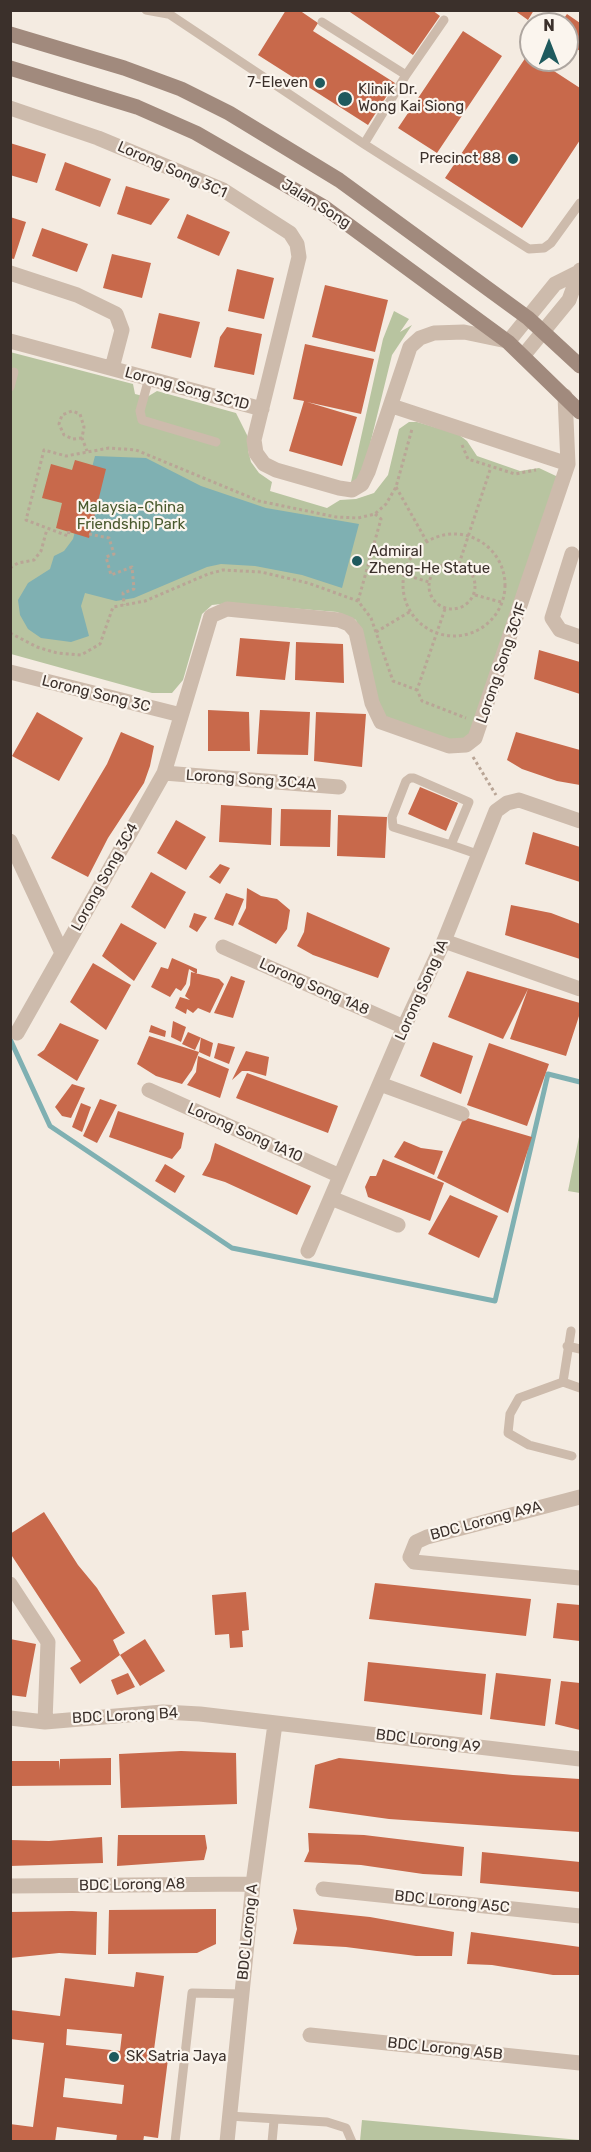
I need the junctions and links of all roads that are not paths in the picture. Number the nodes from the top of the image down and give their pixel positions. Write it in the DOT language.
graph roads {
  1 [pos="146,10"];
  2 [pos="165,12"];
  3 [pos="444,20"];
  4 [pos="322,22"];
  5 [pos="10,34"];
  6 [pos="10,68"];
  7 [pos="406,75"];
  8 [pos="10,108"];
  9 [pos="364,144"];
  10 [pos="580,203"];
  11 [pos="580,271"];
  12 [pos="10,273"];
  13 [pos="528,318"];
  14 [pos="543,332"];
  15 [pos="10,341"];
  16 [pos="508,342"];
  17 [pos="523,356"];
  18 [pos="580,366"];
  19 [pos="112,368"];
  20 [pos="14,372"];
  21 [pos="149,378"];
  22 [pos="10,387"];
  23 [pos="565,396"];
  24 [pos="392,406"];
  25 [pos="262,409"];
  26 [pos="580,412"];
  27 [pos="216,442"];
  28 [pos="568,464"];
  29 [pos="572,554"];
  30 [pos="580,637"];
  31 [pos="10,672"];
  32 [pos="181,715"];
  33 [pos="164,773"];
  34 [pos="339,787"];
  35 [pos="580,821"];
  36 [pos="10,841"];
  37 [pos="451,845"];
  38 [pos="477,854"];
  39 [pos="444,941"];
  40 [pos="223,947"];
  41 [pos="62,953"];
  42 [pos="580,989"];
  43 [pos="404,1027"];
  44 [pos="16,1033"];
  45 [pos="380,1084"];
  46 [pos="149,1090"];
  47 [pos="462,1114"];
  48 [pos="340,1176"];
  49 [pos="331,1198"];
  50 [pos="398,1225"];
  51 [pos="308,1251"];
  52 [pos="571,1331"];
  53 [pos="567,1346"];
  54 [pos="580,1349"];
  55 [pos="563,1382"];
  56 [pos="580,1388"];
  57 [pos="572,1456"];
  58 [pos="580,1497"];
  59 [pos="580,1578"];
  60 [pos="10,1584"];
  61 [pos="10,1718"];
  62 [pos="45,1722"];
  63 [pos="275,1724"];
  64 [pos="580,1759"];
  65 [pos="253,1884"];
  66 [pos="10,1886"];
  67 [pos="322,1889"];
  68 [pos="580,1916"];
  69 [pos="242,1994"];
  70 [pos="310,2035"];
  71 [pos="580,2063"];
  72 [pos="229,2116"];
  73 [pos="274,2121"];
  74 [pos="175,2142"];
  75 [pos="227,2142"];
  76 [pos="272,2142"];
  77 [pos="352,2142"];
  1 -- 2 [label="lane"];
  2 -- 9 [label="lane"];
  3 -- 7 [label="lane"];
  4 -- 7 [label="lane"];
  5 -- 13 [label="main road, Jalan Song"];
  6 -- 16 [label="main road, Jalan Song"];
  7 -- 9 [label="lane"];
  8 -- 25 [label="street, Lorong Song 3C1"];
  9 -- 10 [label="lane"];
  11 -- 13 [label="street"];
  11 -- 14 [label="street"];
  12 -- 19 [label="street, Lorong Song 3C1D"];
  13 -- 14 [label="main road, Jalan Song"];
  13 -- 16 [label="street"];
  14 -- 17 [label="street"];
  14 -- 18 [label="main road, Jalan Song"];
  15 -- 19 [label="street, Lorong Song 3C1D"];
  16 -- 17 [label="main road, Jalan Song"];
  16 -- 24 [label="street"];
  17 -- 23 [label="main road, Jalan Song"];
  19 -- 21 [label="street, Lorong Song 3C1D"];
  20 -- 22 [label="lane"];
  21 -- 25 [label="street, Lorong Song 3C1D"];
  21 -- 27 [label="lane"];
  23 -- 26 [label="main road, Jalan Song"];
  23 -- 28 [label="street, Lorong Song 3C1F"];
  24 -- 25 [label="street, Lorong Song 3C1"];
  24 -- 28 [label="street"];
  28 -- 32 [label="street, Lorong Song 3C1F"];
  29 -- 30 [label="street"];
  31 -- 32 [label="street, Lorong Song 3C"];
  32 -- 33 [label="street, Lorong Song 3C4"];
  33 -- 34 [label="street, Lorong Song 3C4A"];
  33 -- 41 [label="street, Lorong Song 3C4"];
  35 -- 38 [label="street, Lorong Song 1A"];
  36 -- 41 [label="street"];
  37 -- 37 [label="lane"];
  37 -- 38 [label="lane"];
  38 -- 39 [label="street, Lorong Song 1A"];
  39 -- 42 [label="street"];
  39 -- 43 [label="street, Lorong Song 1A"];
  40 -- 43 [label="street, Lorong Song 1A8"];
  41 -- 44 [label="street, Lorong Song 3C4"];
  43 -- 45 [label="street, Lorong Song 1A"];
  45 -- 47 [label="street"];
  45 -- 48 [label="street, Lorong Song 1A"];
  46 -- 48 [label="street, Lorong Song 1A10"];
  48 -- 49 [label="street, Lorong Song 1A"];
  49 -- 50 [label="street"];
  49 -- 51 [label="street, Lorong Song 1A"];
  52 -- 53 [label="lane"];
  53 -- 54 [label="lane"];
  53 -- 55 [label="lane"];
  55 -- 56 [label="lane"];
  55 -- 57 [label="lane"];
  58 -- 59 [label="street, BDC Lorong A9A"];
  60 -- 62 [label="street"];
  61 -- 62 [label="street, BDC Lorong B4"];
  62 -- 63 [label="street, BDC Lorong B4"];
  63 -- 64 [label="street, BDC Lorong A9"];
  63 -- 65 [label="street, BDC Lorong A"];
  65 -- 66 [label="street, BDC Lorong A8"];
  65 -- 69 [label="street, BDC Lorong A"];
  67 -- 68 [label="street, BDC Lorong A5C"];
  69 -- 72 [label="street, BDC Lorong A"];
  69 -- 74 [label="lane"];
  70 -- 71 [label="street, BDC Lorong A5B"];
  72 -- 73 [label="lane"];
  72 -- 75 [label="street, BDC Lorong A"];
  73 -- 76 [label="lane"];
  73 -- 77 [label="lane"];
}
